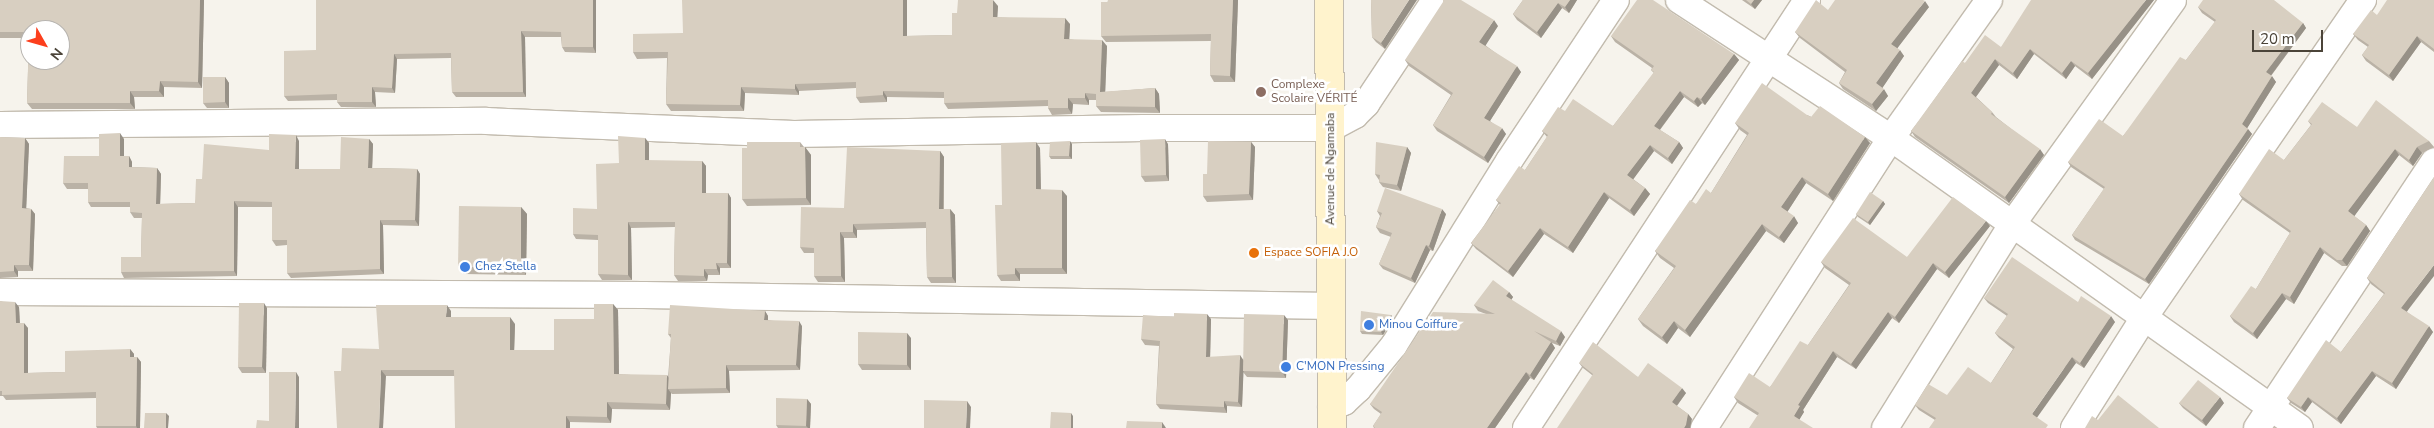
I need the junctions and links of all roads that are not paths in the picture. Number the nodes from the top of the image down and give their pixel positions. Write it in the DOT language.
graph roads {
  1 [pos="1328,0"];
  2 [pos="1435,0"];
  3 [pos="1616,0"];
  4 [pos="1679,0"];
  5 [pos="1807,0"];
  6 [pos="1989,0"];
  7 [pos="2173,0"];
  8 [pos="2363,0"];
  9 [pos="1766,59"];
  10 [pos="0,125"];
  11 [pos="1331,128"];
  12 [pos="1891,138"];
  13 [pos="2434,162"];
  14 [pos="2013,223"];
  15 [pos="0,292"];
  16 [pos="1332,306"];
  17 [pos="2144,316"];
  18 [pos="2264,418"];
  19 [pos="1335,421"];
  20 [pos="1526,428"];
  21 [pos="1704,428"];
  22 [pos="1885,428"];
  23 [pos="2074,428"];
  24 [pos="2300,428"];
  1 -- 11 [label="main road, Avenue de Ngamaba"];
  2 -- 11 [label="street"];
  3 -- 19 [label="street"];
  4 -- 9 [label="street"];
  5 -- 9 [label="street"];
  6 -- 12 [label="street"];
  7 -- 14 [label="street"];
  8 -- 17 [label="street"];
  9 -- 12 [label="street"];
  9 -- 20 [label="street"];
  10 -- 11 [label="street"];
  11 -- 16 [label="main road, Avenue de Ngamaba"];
  12 -- 14 [label="street"];
  12 -- 21 [label="street"];
  13 -- 18 [label="street"];
  14 -- 17 [label="street"];
  14 -- 22 [label="street"];
  15 -- 16 [label="street"];
  16 -- 19 [label="main road, Avenue de Ngamaba"];
  17 -- 18 [label="street"];
  17 -- 23 [label="street"];
  18 -- 24 [label="street"];
}
